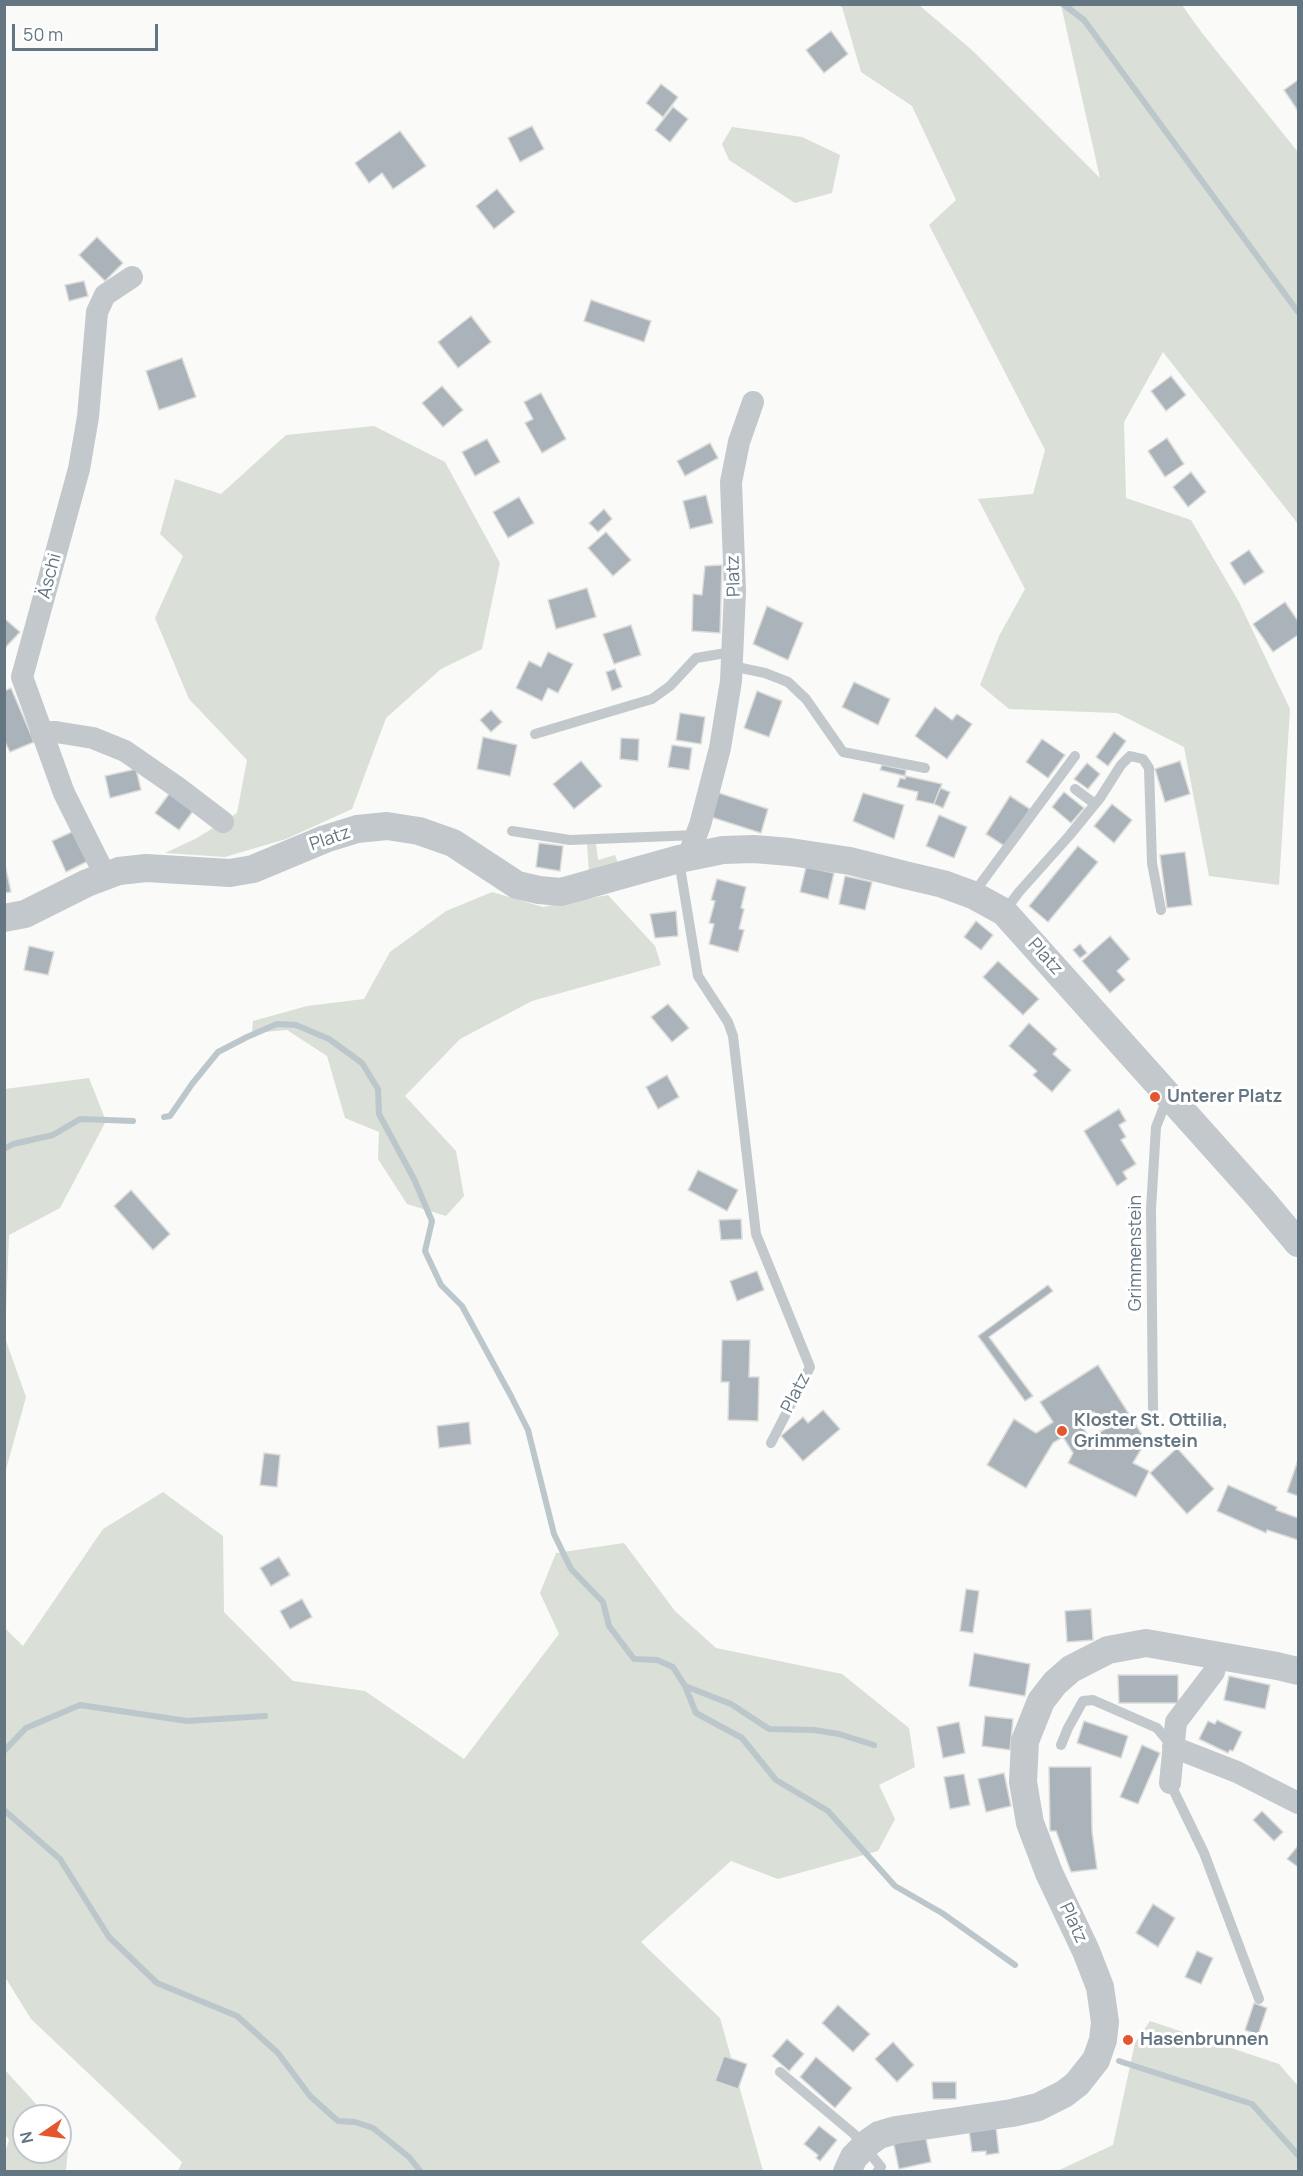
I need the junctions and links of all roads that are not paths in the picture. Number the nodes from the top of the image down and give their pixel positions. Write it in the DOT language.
graph roads {
  1 [pos="132,277"];
  2 [pos="753,402"];
  3 [pos="732,659"];
  4 [pos="41,732"];
  5 [pos="535,734"];
  6 [pos="1075,756"];
  7 [pos="925,768"];
  8 [pos="1075,789"];
  9 [pos="1095,804"];
  10 [pos="223,822"];
  11 [pos="512,831"];
  12 [pos="689,850"];
  13 [pos="105,875"];
  14 [pos="973,895"];
  15 [pos="1161,910"];
  16 [pos="1004,912"];
  17 [pos="4,918"];
  18 [pos="1169,1098"];
  19 [pos="1299,1243"];
  20 [pos="1153,1411"];
  21 [pos="771,1443"];
  22 [pos="1218,1655"];
  23 [pos="1299,1671"];
  24 [pos="1060,1745"];
  25 [pos="1173,1747"];
  26 [pos="1170,1782"];
  27 [pos="1299,1803"];
  28 [pos="1259,1999"];
  29 [pos="780,2072"];
  30 [pos="865,2146"];
  31 [pos="847,2172"];
  32 [pos="877,2172"];
  1 -- 4 [label="street, Äschi"];
  2 -- 3 [label="street, Platz"];
  3 -- 5 [label="lane"];
  3 -- 7 [label="lane"];
  3 -- 12 [label="street, Platz"];
  4 -- 10 [label="street"];
  4 -- 13 [label="street, Äschi"];
  6 -- 14 [label="lane"];
  8 -- 9 [label="lane"];
  9 -- 15 [label="lane"];
  9 -- 16 [label="lane"];
  11 -- 12 [label="lane"];
  12 -- 13 [label="street, Platz"];
  12 -- 14 [label="street, Platz"];
  12 -- 21 [label="lane, Platz"];
  13 -- 17 [label="street"];
  14 -- 16 [label="street, Platz"];
  16 -- 18 [label="street, Platz"];
  18 -- 19 [label="street, Platz"];
  18 -- 20 [label="lane, Grimmenstein"];
  22 -- 23 [label="street, Platz"];
  22 -- 25 [label="street"];
  22 -- 30 [label="street, Platz"];
  24 -- 25 [label="lane"];
  25 -- 26 [label="street"];
  25 -- 27 [label="street"];
  26 -- 28 [label="lane"];
  29 -- 30 [label="lane"];
  30 -- 31 [label="street, Platz"];
  30 -- 32 [label="lane"];
}
